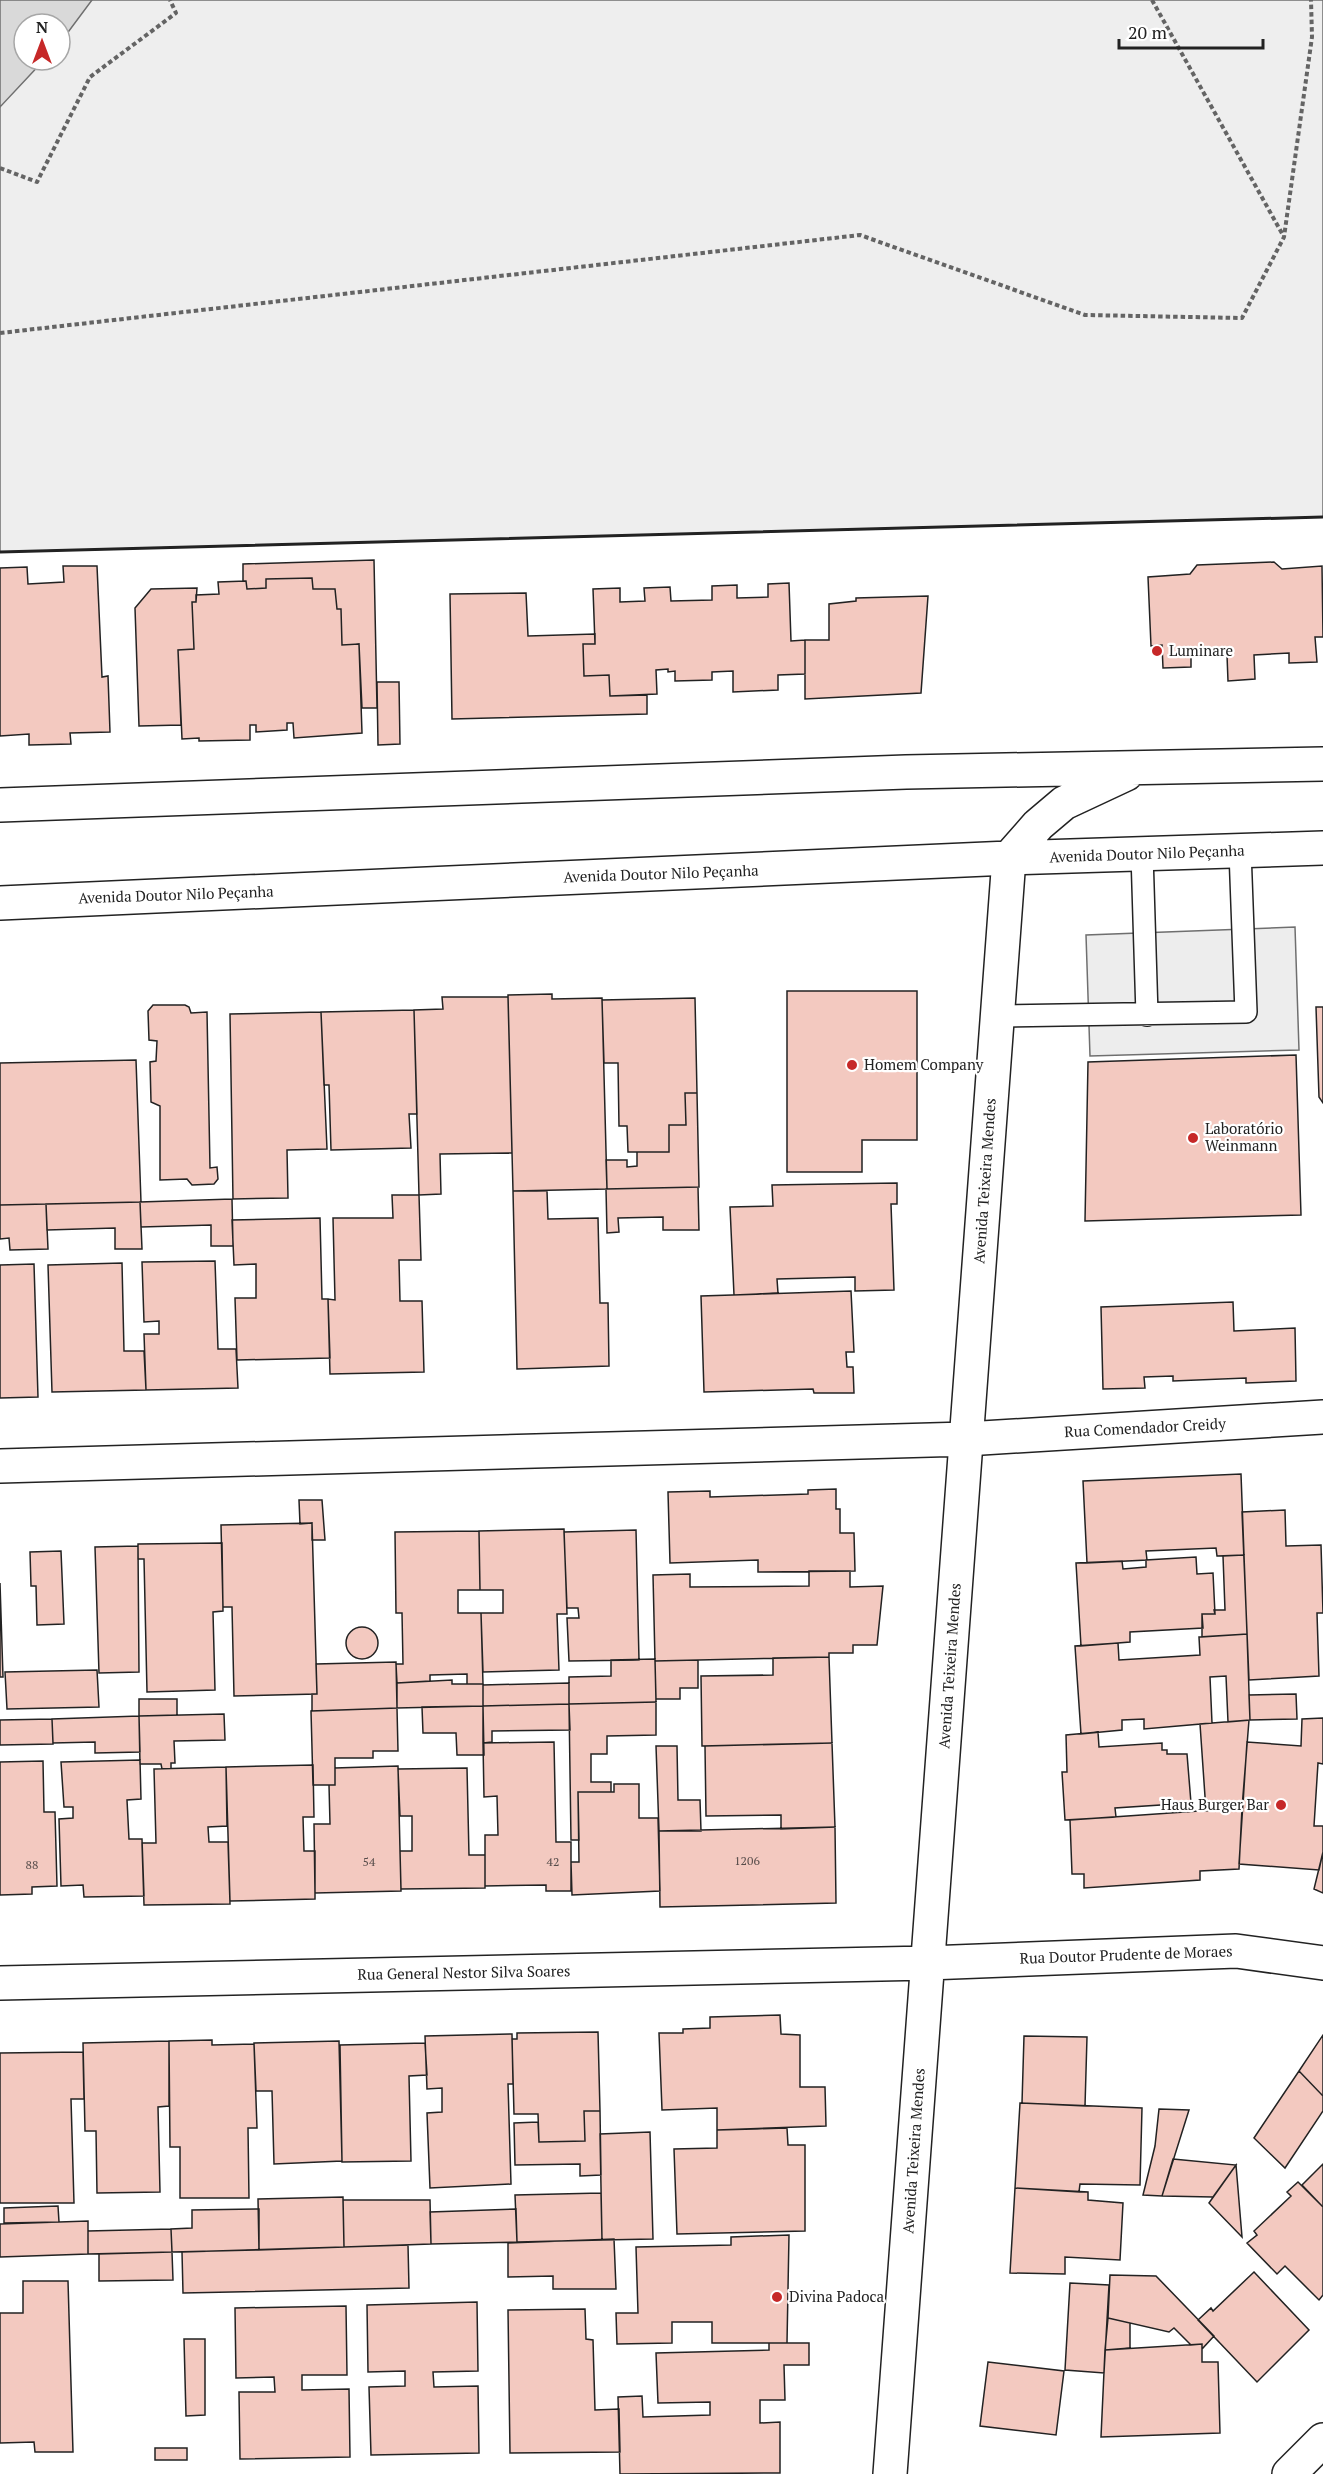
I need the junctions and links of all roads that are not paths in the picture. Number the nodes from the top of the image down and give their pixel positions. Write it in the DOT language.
graph roads {
  1 [pos="1323,764"];
  2 [pos="1135,769"];
  3 [pos="0,805"];
  4 [pos="1323,848"];
  5 [pos="1240,851"];
  6 [pos="1142,854"];
  7 [pos="1009,858"];
  8 [pos="0,903"];
  9 [pos="1147,1015"];
  10 [pos="998,1016"];
  11 [pos="1323,1417"];
  12 [pos="966,1439"];
  13 [pos="0,1466"];
  14 [pos="928,1963"];
  15 [pos="1323,1963"];
  16 [pos="0,1983"];
  17 [pos="1323,2440"];
  18 [pos="890,2474"];
  19 [pos="1289,2474"];
  1 -- 2 [label="street"];
  2 -- 3 [label="street"];
  2 -- 7 [label="street"];
  4 -- 5 [label="street, Avenida Doutor Nilo Peçanha"];
  5 -- 6 [label="street, Avenida Doutor Nilo Peçanha"];
  5 -- 9 [label="lane"];
  6 -- 7 [label="street, Avenida Doutor Nilo Peçanha"];
  6 -- 9 [label="lane"];
  7 -- 8 [label="street, Avenida Doutor Nilo Peçanha"];
  7 -- 10 [label="street, Avenida Teixeira Mendes"];
  9 -- 10 [label="lane"];
  10 -- 12 [label="street, Avenida Teixeira Mendes"];
  11 -- 12 [label="street, Rua Comendador Creidy"];
  12 -- 13 [label="street, Rua Comendador Creidy"];
  12 -- 14 [label="street, Avenida Teixeira Mendes"];
  14 -- 15 [label="street, Rua Doutor Prudente de Moraes"];
  14 -- 16 [label="street, Rua General Nestor Silva Soares"];
  14 -- 18 [label="street, Avenida Teixeira Mendes"];
  17 -- 19 [label="street"];
}
